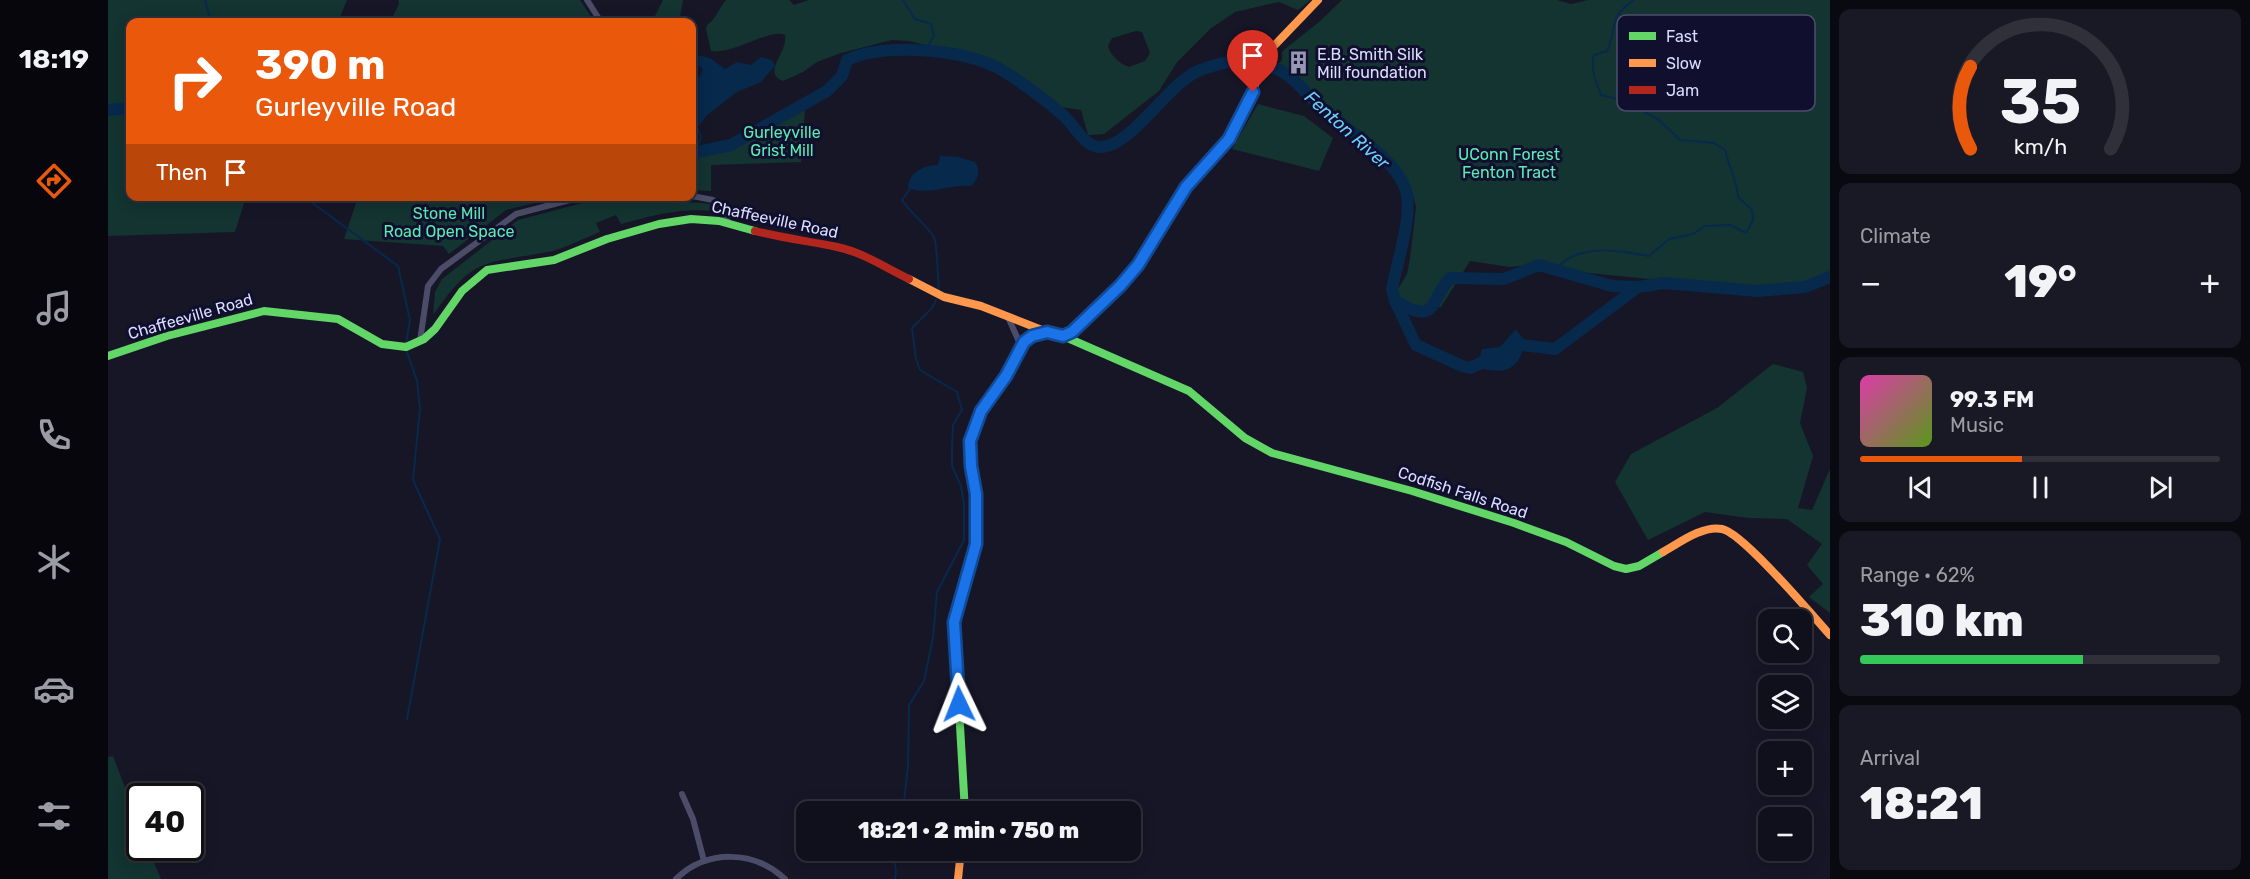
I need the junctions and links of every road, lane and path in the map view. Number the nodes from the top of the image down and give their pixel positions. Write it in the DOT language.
graph roads {
  1 [pos="587,0"];
  2 [pos="1318,0"];
  3 [pos="598,18"];
  4 [pos="696,197"];
  5 [pos="566,201"];
  6 [pos="729,223"];
  7 [pos="1007,316"];
  8 [pos="1047,332"];
  9 [pos="1063,336"];
  10 [pos="420,342"];
  11 [pos="1021,346"];
  12 [pos="108,356"];
  13 [pos="1830,635"];
  14 [pos="682,794"];
  15 [pos="964,801"];
  16 [pos="704,861"];
  17 [pos="960,861"];
  18 [pos="676,879"];
  19 [pos="785,879"];
  20 [pos="958,879"];
  1 -- 3 [label="street"];
  2 -- 9 [label="street"];
  4 -- 6 [label="street"];
  5 -- 10 [label="street"];
  6 -- 7 [label="street, Chaffeeville Road"];
  6 -- 10 [label="street, Chaffeeville Road"];
  7 -- 8 [label="street, Chaffeeville Road"];
  7 -- 11 [label="street"];
  8 -- 9 [label="street, Chaffeeville Road"];
  8 -- 11 [label="street"];
  9 -- 13 [label="street, Codfish Falls Road"];
  10 -- 12 [label="street, Chaffeeville Road"];
  11 -- 15 [label="street"];
  14 -- 16 [label="street"];
  16 -- 18 [label="street"];
  16 -- 19 [label="street"];
  17 -- 20 [label="street"];
}
